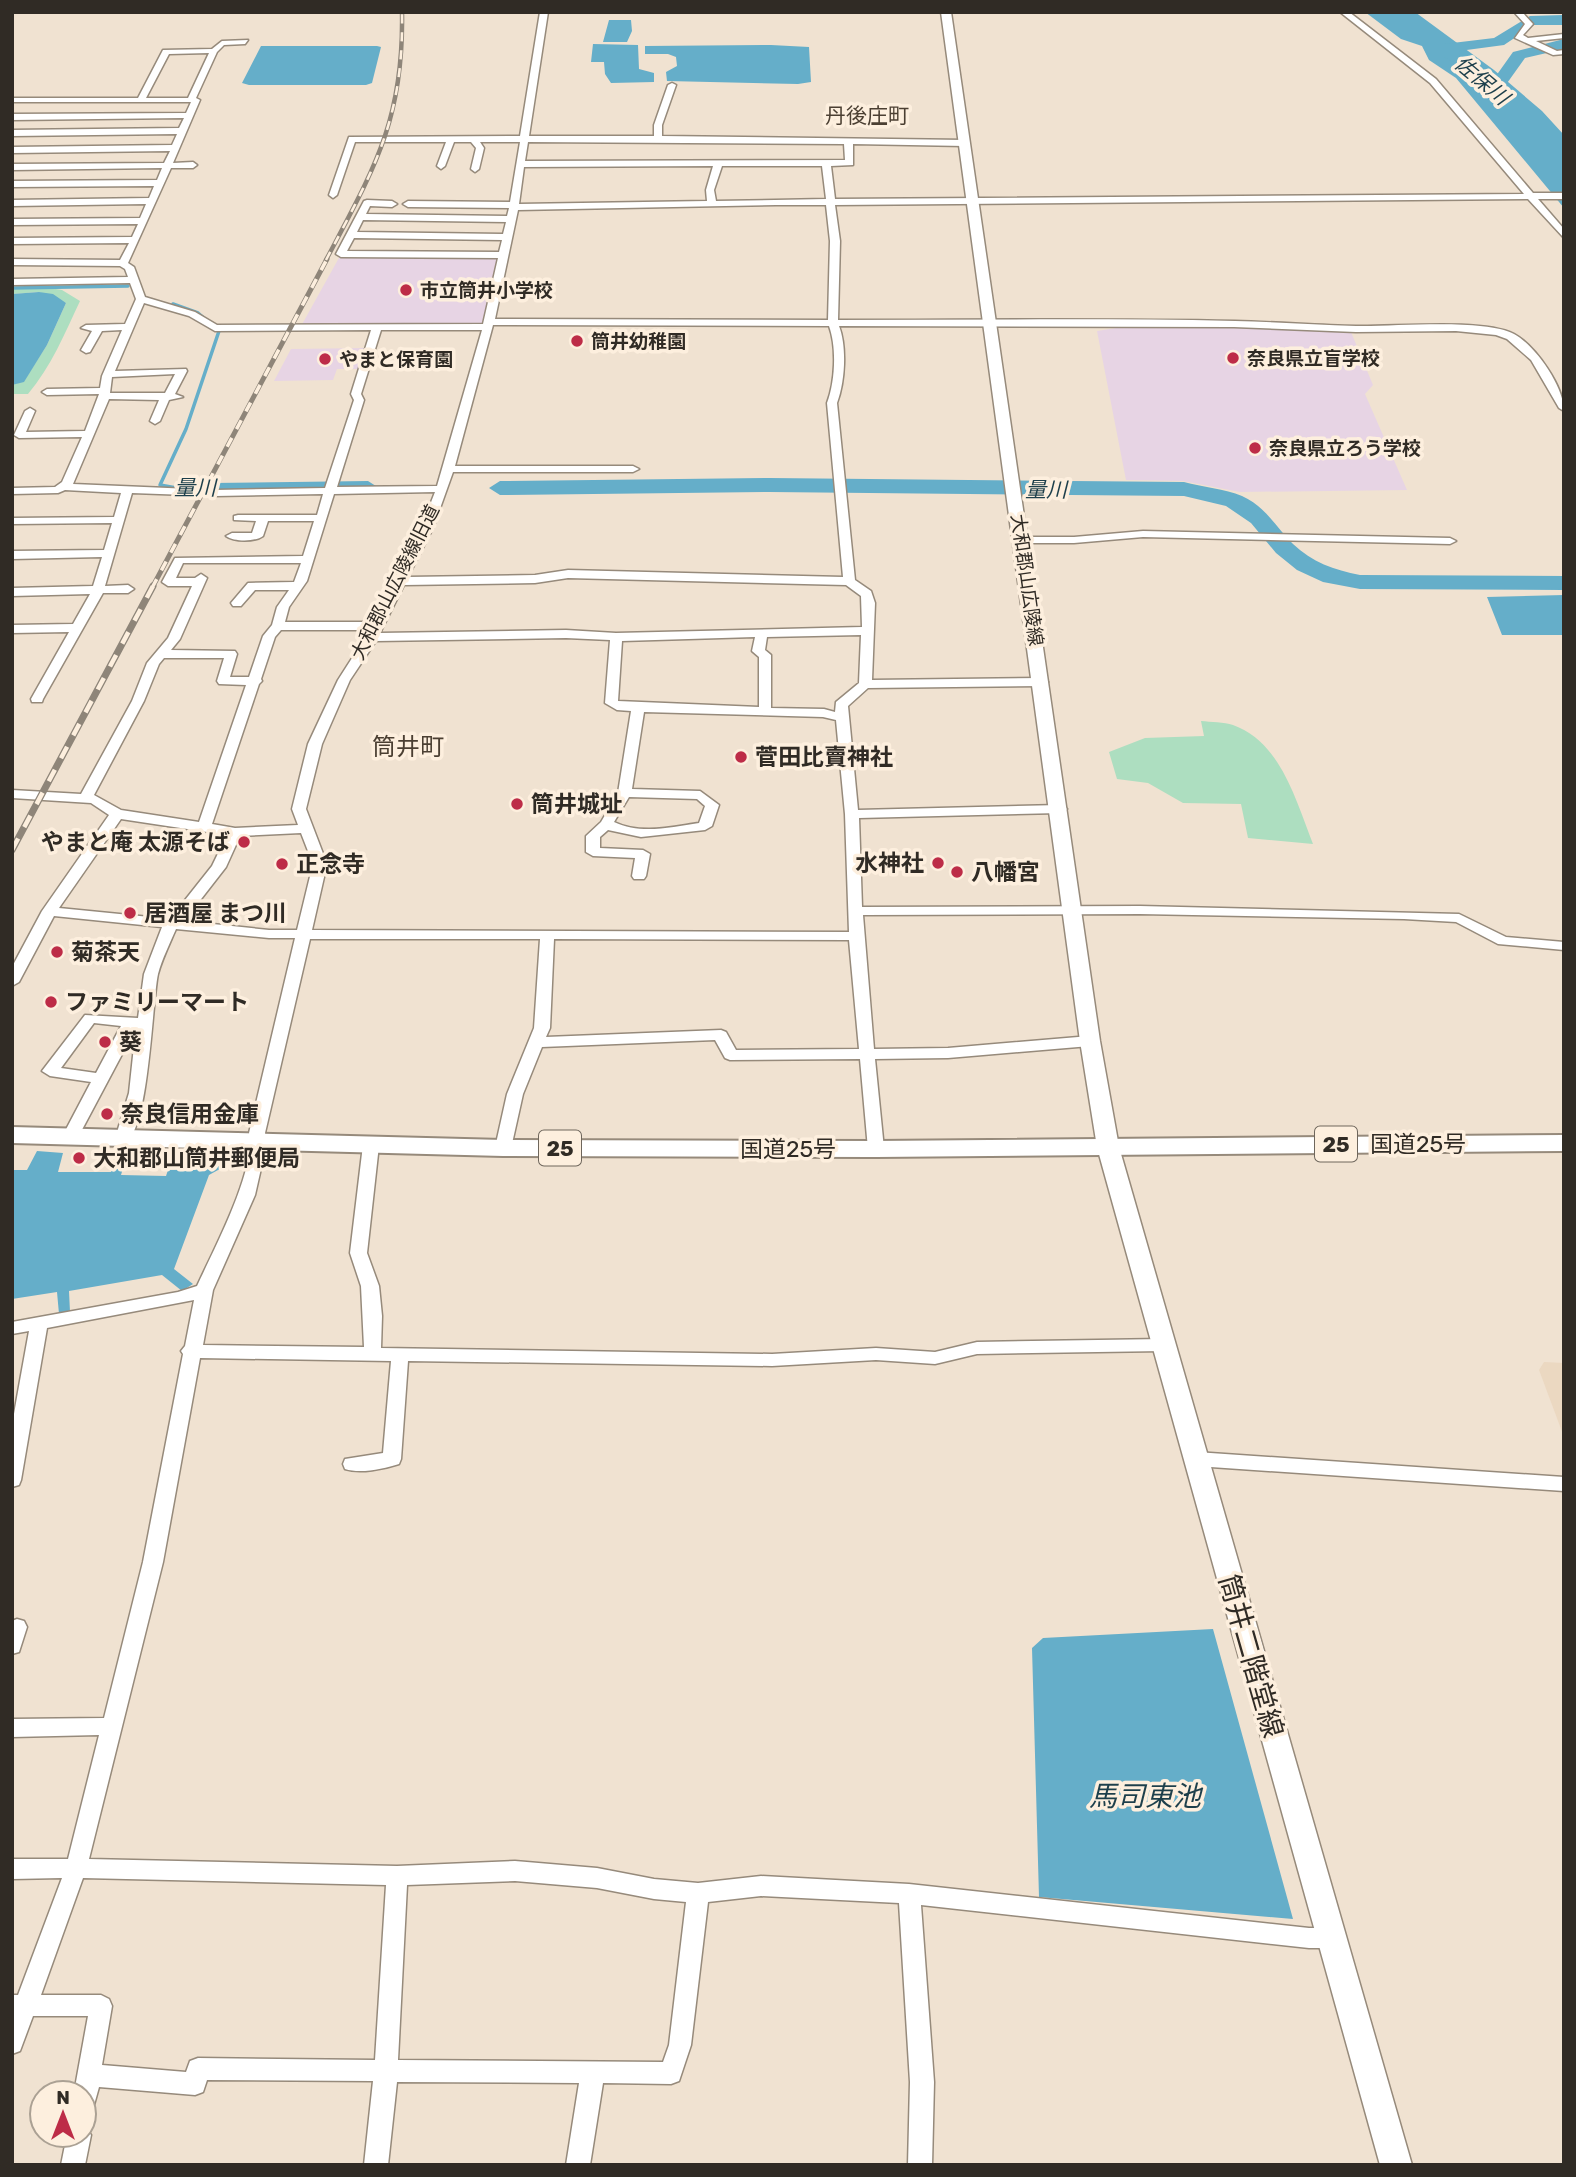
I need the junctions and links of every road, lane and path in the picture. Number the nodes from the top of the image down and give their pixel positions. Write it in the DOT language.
graph roads {
  1 [pos="544,12"];
  2 [pos="946,12"];
  3 [pos="1344,12"];
  4 [pos="1523,18"];
  5 [pos="1564,36"];
  6 [pos="1524,41"];
  7 [pos="245,42"];
  8 [pos="214,51"];
  9 [pos="1560,52"];
  10 [pos="672,85"];
  11 [pos="141,99"];
  12 [pos="191,99"];
  13 [pos="12,100"];
  14 [pos="190,115"];
  15 [pos="12,117"];
  16 [pos="183,131"];
  17 [pos="12,133"];
  18 [pos="662,139"];
  19 [pos="524,140"];
  20 [pos="450,141"];
  21 [pos="475,141"];
  22 [pos="750,141"];
  23 [pos="848,142"];
  24 [pos="965,143"];
  25 [pos="175,148"];
  26 [pos="12,150"];
  27 [pos="826,163"];
  28 [pos="521,164"];
  29 [pos="664,164"];
  30 [pos="718,164"];
  31 [pos="763,164"];
  32 [pos="167,165"];
  33 [pos="193,165"];
  34 [pos="441,166"];
  35 [pos="12,167"];
  36 [pos="475,169"];
  37 [pos="160,183"];
  38 [pos="12,184"];
  39 [pos="333,195"];
  40 [pos="1533,196"];
  41 [pos="1564,196"];
  42 [pos="830,200"];
  43 [pos="974,200"];
  44 [pos="151,201"];
  45 [pos="12,203"];
  46 [pos="712,203"];
  47 [pos="392,204"];
  48 [pos="408,204"];
  49 [pos="514,206"];
  50 [pos="359,217"];
  51 [pos="511,219"];
  52 [pos="143,221"];
  53 [pos="12,222"];
  54 [pos="351,235"];
  55 [pos="1564,235"];
  56 [pos="507,237"];
  57 [pos="133,240"];
  58 [pos="12,241"];
  59 [pos="502,255"];
  60 [pos="12,262"];
  61 [pos="122,263"];
  62 [pos="134,279"];
  63 [pos="12,282"];
  64 [pos="141,299"];
  65 [pos="488,324"];
  66 [pos="833,324"];
  67 [pos="992,325"];
  68 [pos="99,327"];
  69 [pos="128,327"];
  70 [pos="86,328"];
  71 [pos="377,328"];
  72 [pos="86,350"];
  73 [pos="108,374"];
  74 [pos="47,392"];
  75 [pos="104,393"];
  76 [pos="172,396"];
  77 [pos="1564,408"];
  78 [pos="12,420"];
  79 [pos="155,421"];
  80 [pos="88,434"];
  81 [pos="16,437"];
  82 [pos="633,468"];
  83 [pos="449,469"];
  84 [pos="65,487"];
  85 [pos="128,488"];
  86 [pos="330,489"];
  87 [pos="441,489"];
  88 [pos="15,491"];
  89 [pos="12,503"];
  90 [pos="238,518"];
  91 [pos="262,518"];
  92 [pos="321,518"];
  93 [pos="118,520"];
  94 [pos="12,521"];
  95 [pos="232,536"];
  96 [pos="1021,540"];
  97 [pos="1450,541"];
  98 [pos="109,553"];
  99 [pos="12,555"];
  100 [pos="309,559"];
  101 [pos="400,581"];
  102 [pos="849,581"];
  103 [pos="299,586"];
  104 [pos="128,589"];
  105 [pos="98,590"];
  106 [pos="12,592"];
  107 [pos="237,603"];
  108 [pos="278,626"];
  109 [pos="78,628"];
  110 [pos="12,629"];
  111 [pos="375,631"];
  112 [pos="868,631"];
  113 [pos="762,634"];
  114 [pos="616,637"];
  115 [pos="161,654"];
  116 [pos="256,681"];
  117 [pos="1042,682"];
  118 [pos="865,684"];
  119 [pos="37,699"];
  120 [pos="639,707"];
  121 [pos="841,711"];
  122 [pos="765,712"];
  123 [pos="625,793"];
  124 [pos="12,794"];
  125 [pos="86,798"];
  126 [pos="1060,809"];
  127 [pos="117,814"];
  128 [pos="852,814"];
  129 [pos="606,824"];
  130 [pos="204,827"];
  131 [pos="307,829"];
  132 [pos="235,832"];
  133 [pos="639,876"];
  134 [pos="49,911"];
  135 [pos="855,911"];
  136 [pos="1074,911"];
  137 [pos="172,925"];
  138 [pos="305,934"];
  139 [pos="547,936"];
  140 [pos="856,936"];
  141 [pos="1564,946"];
  142 [pos="12,982"];
  143 [pos="130,1024"];
  144 [pos="146,1024"];
  145 [pos="1090,1041"];
  146 [pos="538,1042"];
  147 [pos="868,1054"];
  148 [pos="99,1078"];
  149 [pos="12,1135"];
  150 [pos="70,1137"];
  151 [pos="122,1139"];
  152 [pos="260,1142"];
  153 [pos="1564,1143"];
  154 [pos="372,1145"];
  155 [pos="1108,1147"];
  156 [pos="503,1148"];
  157 [pos="876,1149"];
  158 [pos="204,1290"];
  159 [pos="39,1323"];
  160 [pos="12,1328"];
  161 [pos="1163,1345"];
  162 [pos="190,1351"];
  163 [pos="372,1353"];
  164 [pos="400,1353"];
  165 [pos="1196,1459"];
  166 [pos="15,1460"];
  167 [pos="352,1464"];
  168 [pos="12,1480"];
  169 [pos="1564,1484"];
  170 [pos="112,1726"];
  171 [pos="12,1728"];
  172 [pos="76,1868"];
  173 [pos="12,1869"];
  174 [pos="397,1876"];
  175 [pos="698,1893"];
  176 [pos="909,1894"];
  177 [pos="1331,1938"];
  178 [pos="20,2005"];
  179 [pos="12,2043"];
  180 [pos="386,2071"];
  181 [pos="593,2071"];
  182 [pos="89,2075"];
  183 [pos="88,2079"];
  184 [pos="376,2165"];
  185 [pos="578,2165"];
  186 [pos="920,2165"];
  187 [pos="1396,2165"];
  1 -- 19 [label="street, 大和郡山広陵線旧道"];
  2 -- 24 [label="main road, 大和郡山広陵線"];
  3 -- 40 [label="street"];
  4 -- 6 [label="street"];
  5 -- 6 [label="street"];
  6 -- 9 [label="street"];
  7 -- 8 [label="street"];
  8 -- 11 [label="street"];
  8 -- 12 [label="street"];
  10 -- 18 [label="street"];
  11 -- 12 [label="street"];
  11 -- 13 [label="street"];
  12 -- 14 [label="street"];
  14 -- 15 [label="street"];
  14 -- 16 [label="street"];
  16 -- 17 [label="street"];
  16 -- 25 [label="street"];
  18 -- 19 [label="street"];
  18 -- 22 [label="street"];
  18 -- 29 [label="street"];
  19 -- 21 [label="street"];
  19 -- 28 [label="street, 大和郡山広陵線旧道"];
  20 -- 21 [label="street"];
  20 -- 34 [label="street"];
  20 -- 39 [label="street"];
  21 -- 36 [label="street"];
  22 -- 23 [label="street"];
  22 -- 31 [label="street"];
  23 -- 24 [label="street"];
  23 -- 27 [label="street"];
  24 -- 43 [label="main road, 大和郡山広陵線"];
  25 -- 26 [label="street"];
  25 -- 32 [label="street"];
  27 -- 31 [label="street"];
  27 -- 42 [label="street"];
  28 -- 29 [label="street"];
  28 -- 49 [label="street, 大和郡山広陵線旧道"];
  29 -- 30 [label="street"];
  30 -- 31 [label="street"];
  30 -- 46 [label="street"];
  32 -- 33 [label="street"];
  32 -- 35 [label="street"];
  32 -- 37 [label="street"];
  37 -- 38 [label="street"];
  37 -- 44 [label="street"];
  40 -- 41 [label="street"];
  40 -- 43 [label="street"];
  40 -- 55 [label="street"];
  42 -- 43 [label="street"];
  42 -- 46 [label="street"];
  42 -- 66 [label="street"];
  43 -- 67 [label="main road, 大和郡山広陵線"];
  44 -- 45 [label="street"];
  44 -- 52 [label="street"];
  46 -- 49 [label="street"];
  47 -- 50 [label="street"];
  48 -- 49 [label="street"];
  49 -- 51 [label="street, 大和郡山広陵線旧道"];
  50 -- 51 [label="street"];
  50 -- 54 [label="street"];
  51 -- 56 [label="street, 大和郡山広陵線旧道"];
  52 -- 53 [label="street"];
  52 -- 57 [label="street"];
  54 -- 56 [label="street"];
  54 -- 59 [label="street"];
  56 -- 59 [label="street, 大和郡山広陵線旧道"];
  57 -- 58 [label="street"];
  57 -- 61 [label="street"];
  59 -- 65 [label="street, 大和郡山広陵線旧道"];
  60 -- 61 [label="street"];
  61 -- 62 [label="street"];
  62 -- 63 [label="street"];
  62 -- 64 [label="street"];
  64 -- 69 [label="street"];
  64 -- 71 [label="street"];
  65 -- 66 [label="street"];
  65 -- 71 [label="street"];
  65 -- 83 [label="street, 大和郡山広陵線旧道"];
  66 -- 67 [label="street"];
  66 -- 102 [label="street"];
  67 -- 77 [label="street"];
  67 -- 96 [label="main road, 大和郡山広陵線"];
  68 -- 69 [label="street"];
  68 -- 70 [label="street"];
  68 -- 72 [label="street"];
  69 -- 73 [label="street"];
  71 -- 86 [label="street"];
  73 -- 75 [label="street"];
  73 -- 76 [label="street"];
  74 -- 75 [label="street"];
  75 -- 76 [label="street"];
  75 -- 80 [label="street"];
  76 -- 79 [label="street"];
  78 -- 81 [label="street"];
  80 -- 81 [label="street"];
  80 -- 84 [label="street"];
  82 -- 83 [label="street"];
  83 -- 87 [label="street, 大和郡山広陵線旧道"];
  84 -- 85 [label="street"];
  84 -- 88 [label="street"];
  85 -- 86 [label="street"];
  85 -- 93 [label="street"];
  86 -- 87 [label="street"];
  86 -- 92 [label="street"];
  87 -- 101 [label="street, 大和郡山広陵線旧道"];
  88 -- 89 [label="street"];
  90 -- 91 [label="street"];
  91 -- 92 [label="street"];
  91 -- 95 [label="street"];
  92 -- 100 [label="street"];
  93 -- 94 [label="street"];
  93 -- 98 [label="street"];
  96 -- 97 [label="street"];
  96 -- 117 [label="main road, 大和郡山広陵線"];
  98 -- 99 [label="street"];
  98 -- 105 [label="street"];
  100 -- 103 [label="street"];
  100 -- 115 [label="street"];
  101 -- 102 [label="street"];
  101 -- 111 [label="street, 大和郡山広陵線旧道"];
  102 -- 112 [label="street"];
  103 -- 107 [label="street"];
  103 -- 108 [label="street"];
  104 -- 105 [label="street"];
  105 -- 106 [label="street"];
  105 -- 109 [label="street"];
  108 -- 111 [label="street"];
  108 -- 116 [label="street"];
  109 -- 110 [label="street"];
  109 -- 119 [label="street"];
  111 -- 114 [label="street"];
  111 -- 131 [label="street, 大和郡山広陵線旧道"];
  112 -- 113 [label="street"];
  112 -- 118 [label="street"];
  113 -- 114 [label="street"];
  113 -- 122 [label="street"];
  114 -- 120 [label="street"];
  115 -- 116 [label="street"];
  115 -- 125 [label="street"];
  116 -- 130 [label="street"];
  117 -- 118 [label="street"];
  117 -- 126 [label="main road, 大和郡山広陵線"];
  118 -- 121 [label="street"];
  120 -- 122 [label="street"];
  120 -- 123 [label="street"];
  121 -- 122 [label="street"];
  121 -- 128 [label="street"];
  123 -- 129 [label="street"];
  123 -- 129 [label="street"];
  124 -- 125 [label="street"];
  125 -- 127 [label="street"];
  126 -- 128 [label="street"];
  126 -- 136 [label="main road, 大和郡山広陵線"];
  127 -- 130 [label="street"];
  127 -- 134 [label="street"];
  128 -- 135 [label="street"];
  129 -- 133 [label="street"];
  130 -- 132 [label="street"];
  131 -- 132 [label="street"];
  131 -- 138 [label="street, 大和郡山広陵線旧道"];
  132 -- 137 [label="street"];
  134 -- 137 [label="street"];
  134 -- 142 [label="street"];
  135 -- 136 [label="street"];
  135 -- 140 [label="street"];
  136 -- 141 [label="street"];
  136 -- 145 [label="main road, 大和郡山広陵線"];
  137 -- 138 [label="street"];
  137 -- 144 [label="street"];
  138 -- 139 [label="street"];
  138 -- 152 [label="street, 大和郡山広陵線旧道"];
  139 -- 140 [label="street"];
  139 -- 146 [label="street"];
  140 -- 147 [label="street"];
  143 -- 144 [label="street"];
  143 -- 148 [label="street"];
  143 -- 148 [label="street"];
  144 -- 151 [label="street"];
  145 -- 147 [label="street"];
  145 -- 155 [label="main road, 大和郡山広陵線"];
  146 -- 147 [label="street"];
  146 -- 156 [label="street"];
  147 -- 157 [label="street"];
  148 -- 150 [label="street"];
  149 -- 150 [label="highway, 国道25号 / 25"];
  150 -- 151 [label="highway, 国道25号 / 25"];
  151 -- 152 [label="highway, 国道25号 / 25"];
  152 -- 154 [label="highway, 国道25号 / 25"];
  152 -- 158 [label="street, 大和郡山広陵線旧道"];
  153 -- 155 [label="highway, 国道25号 / 25"];
  154 -- 156 [label="highway, 国道25号 / 25"];
  154 -- 163 [label="street"];
  155 -- 157 [label="highway, 国道25号 / 25"];
  155 -- 161 [label="main road, 筒井二階堂線"];
  156 -- 157 [label="highway, 国道25号 / 25"];
  158 -- 159 [label="street"];
  158 -- 162 [label="street, 大和郡山広陵線旧道"];
  159 -- 160 [label="street"];
  159 -- 166 [label="street"];
  161 -- 164 [label="street"];
  161 -- 165 [label="main road, 筒井二階堂線"];
  162 -- 163 [label="street"];
  162 -- 170 [label="street, 大和郡山広陵線旧道"];
  163 -- 164 [label="street"];
  164 -- 167 [label="street"];
  165 -- 169 [label="street"];
  165 -- 177 [label="main road, 筒井二階堂線"];
  166 -- 168 [label="street"];
  170 -- 171 [label="street"];
  170 -- 172 [label="street, 大和郡山広陵線旧道"];
  172 -- 173 [label="street"];
  172 -- 174 [label="street"];
  172 -- 178 [label="street, 大和郡山広陵線旧道"];
  174 -- 175 [label="street"];
  174 -- 180 [label="street"];
  175 -- 176 [label="street"];
  175 -- 181 [label="street"];
  176 -- 177 [label="street"];
  176 -- 186 [label="street"];
  177 -- 187 [label="main road, 筒井二階堂線"];
  178 -- 179 [label="street, 大和郡山広陵線旧道"];
  178 -- 182 [label="street"];
  180 -- 181 [label="street"];
  180 -- 182 [label="street"];
  180 -- 184 [label="street"];
  181 -- 185 [label="street"];
  182 -- 183 [label="street"];
}
